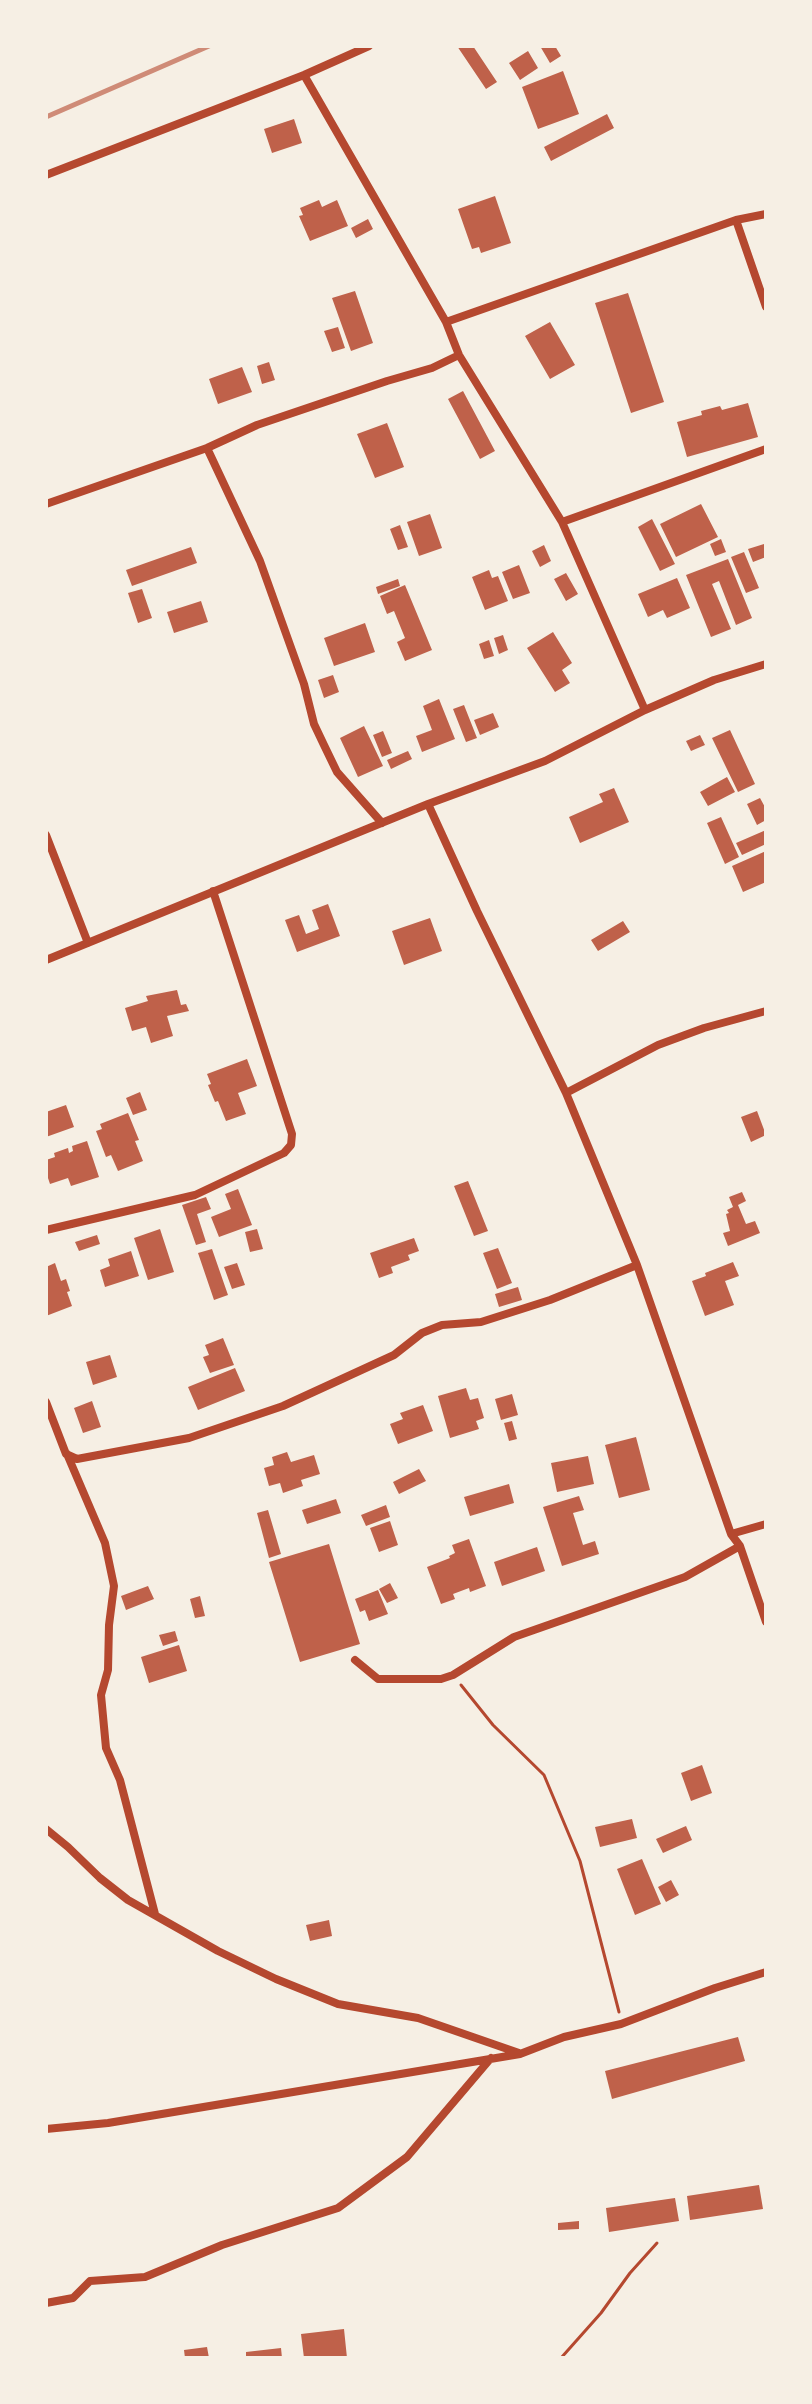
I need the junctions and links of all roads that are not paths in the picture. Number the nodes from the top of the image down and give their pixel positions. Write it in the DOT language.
graph roads {
  1 [pos="369,46"];
  2 [pos="304,75"];
  3 [pos="46,175"];
  4 [pos="766,214"];
  5 [pos="736,220"];
  6 [pos="766,307"];
  7 [pos="446,322"];
  8 [pos="459,355"];
  9 [pos="207,448"];
  10 [pos="766,449"];
  11 [pos="46,504"];
  12 [pos="562,522"];
  13 [pos="766,664"];
  14 [pos="645,710"];
  15 [pos="428,804"];
  16 [pos="382,823"];
  17 [pos="46,835"];
  18 [pos="213,891"];
  19 [pos="88,943"];
  20 [pos="46,960"];
  21 [pos="766,1011"];
  22 [pos="566,1093"];
  23 [pos="46,1230"];
  24 [pos="637,1265"];
  25 [pos="46,1402"];
  26 [pos="66,1454"];
  27 [pos="766,1524"];
  28 [pos="731,1534"];
  29 [pos="740,1546"];
  30 [pos="766,1622"];
  31 [pos="355,1660"];
  32 [pos="46,1829"];
  33 [pos="155,1914"];
  34 [pos="766,1972"];
  35 [pos="520,2054"];
  36 [pos="491,2058"];
  37 [pos="46,2129"];
  38 [pos="46,2303"];
  1 -- 2 [label="street"];
  2 -- 3 [label="street"];
  2 -- 7 [label="street"];
  4 -- 5 [label="street"];
  5 -- 6 [label="street"];
  5 -- 7 [label="street"];
  7 -- 8 [label="street"];
  8 -- 9 [label="street"];
  8 -- 12 [label="street"];
  9 -- 11 [label="street"];
  9 -- 16 [label="street"];
  10 -- 12 [label="street"];
  12 -- 14 [label="street"];
  13 -- 14 [label="street"];
  14 -- 15 [label="street"];
  15 -- 16 [label="street"];
  15 -- 22 [label="street"];
  16 -- 18 [label="street"];
  17 -- 19 [label="street"];
  18 -- 19 [label="street"];
  18 -- 23 [label="street"];
  19 -- 20 [label="street"];
  21 -- 22 [label="street"];
  22 -- 24 [label="street"];
  24 -- 26 [label="street"];
  24 -- 28 [label="street"];
  25 -- 26 [label="street"];
  26 -- 33 [label="street"];
  27 -- 28 [label="street"];
  28 -- 29 [label="street"];
  29 -- 30 [label="street"];
  29 -- 31 [label="street"];
  32 -- 33 [label="street"];
  33 -- 35 [label="street"];
  34 -- 35 [label="street"];
  35 -- 36 [label="street"];
  36 -- 37 [label="street"];
  36 -- 38 [label="street"];
}
